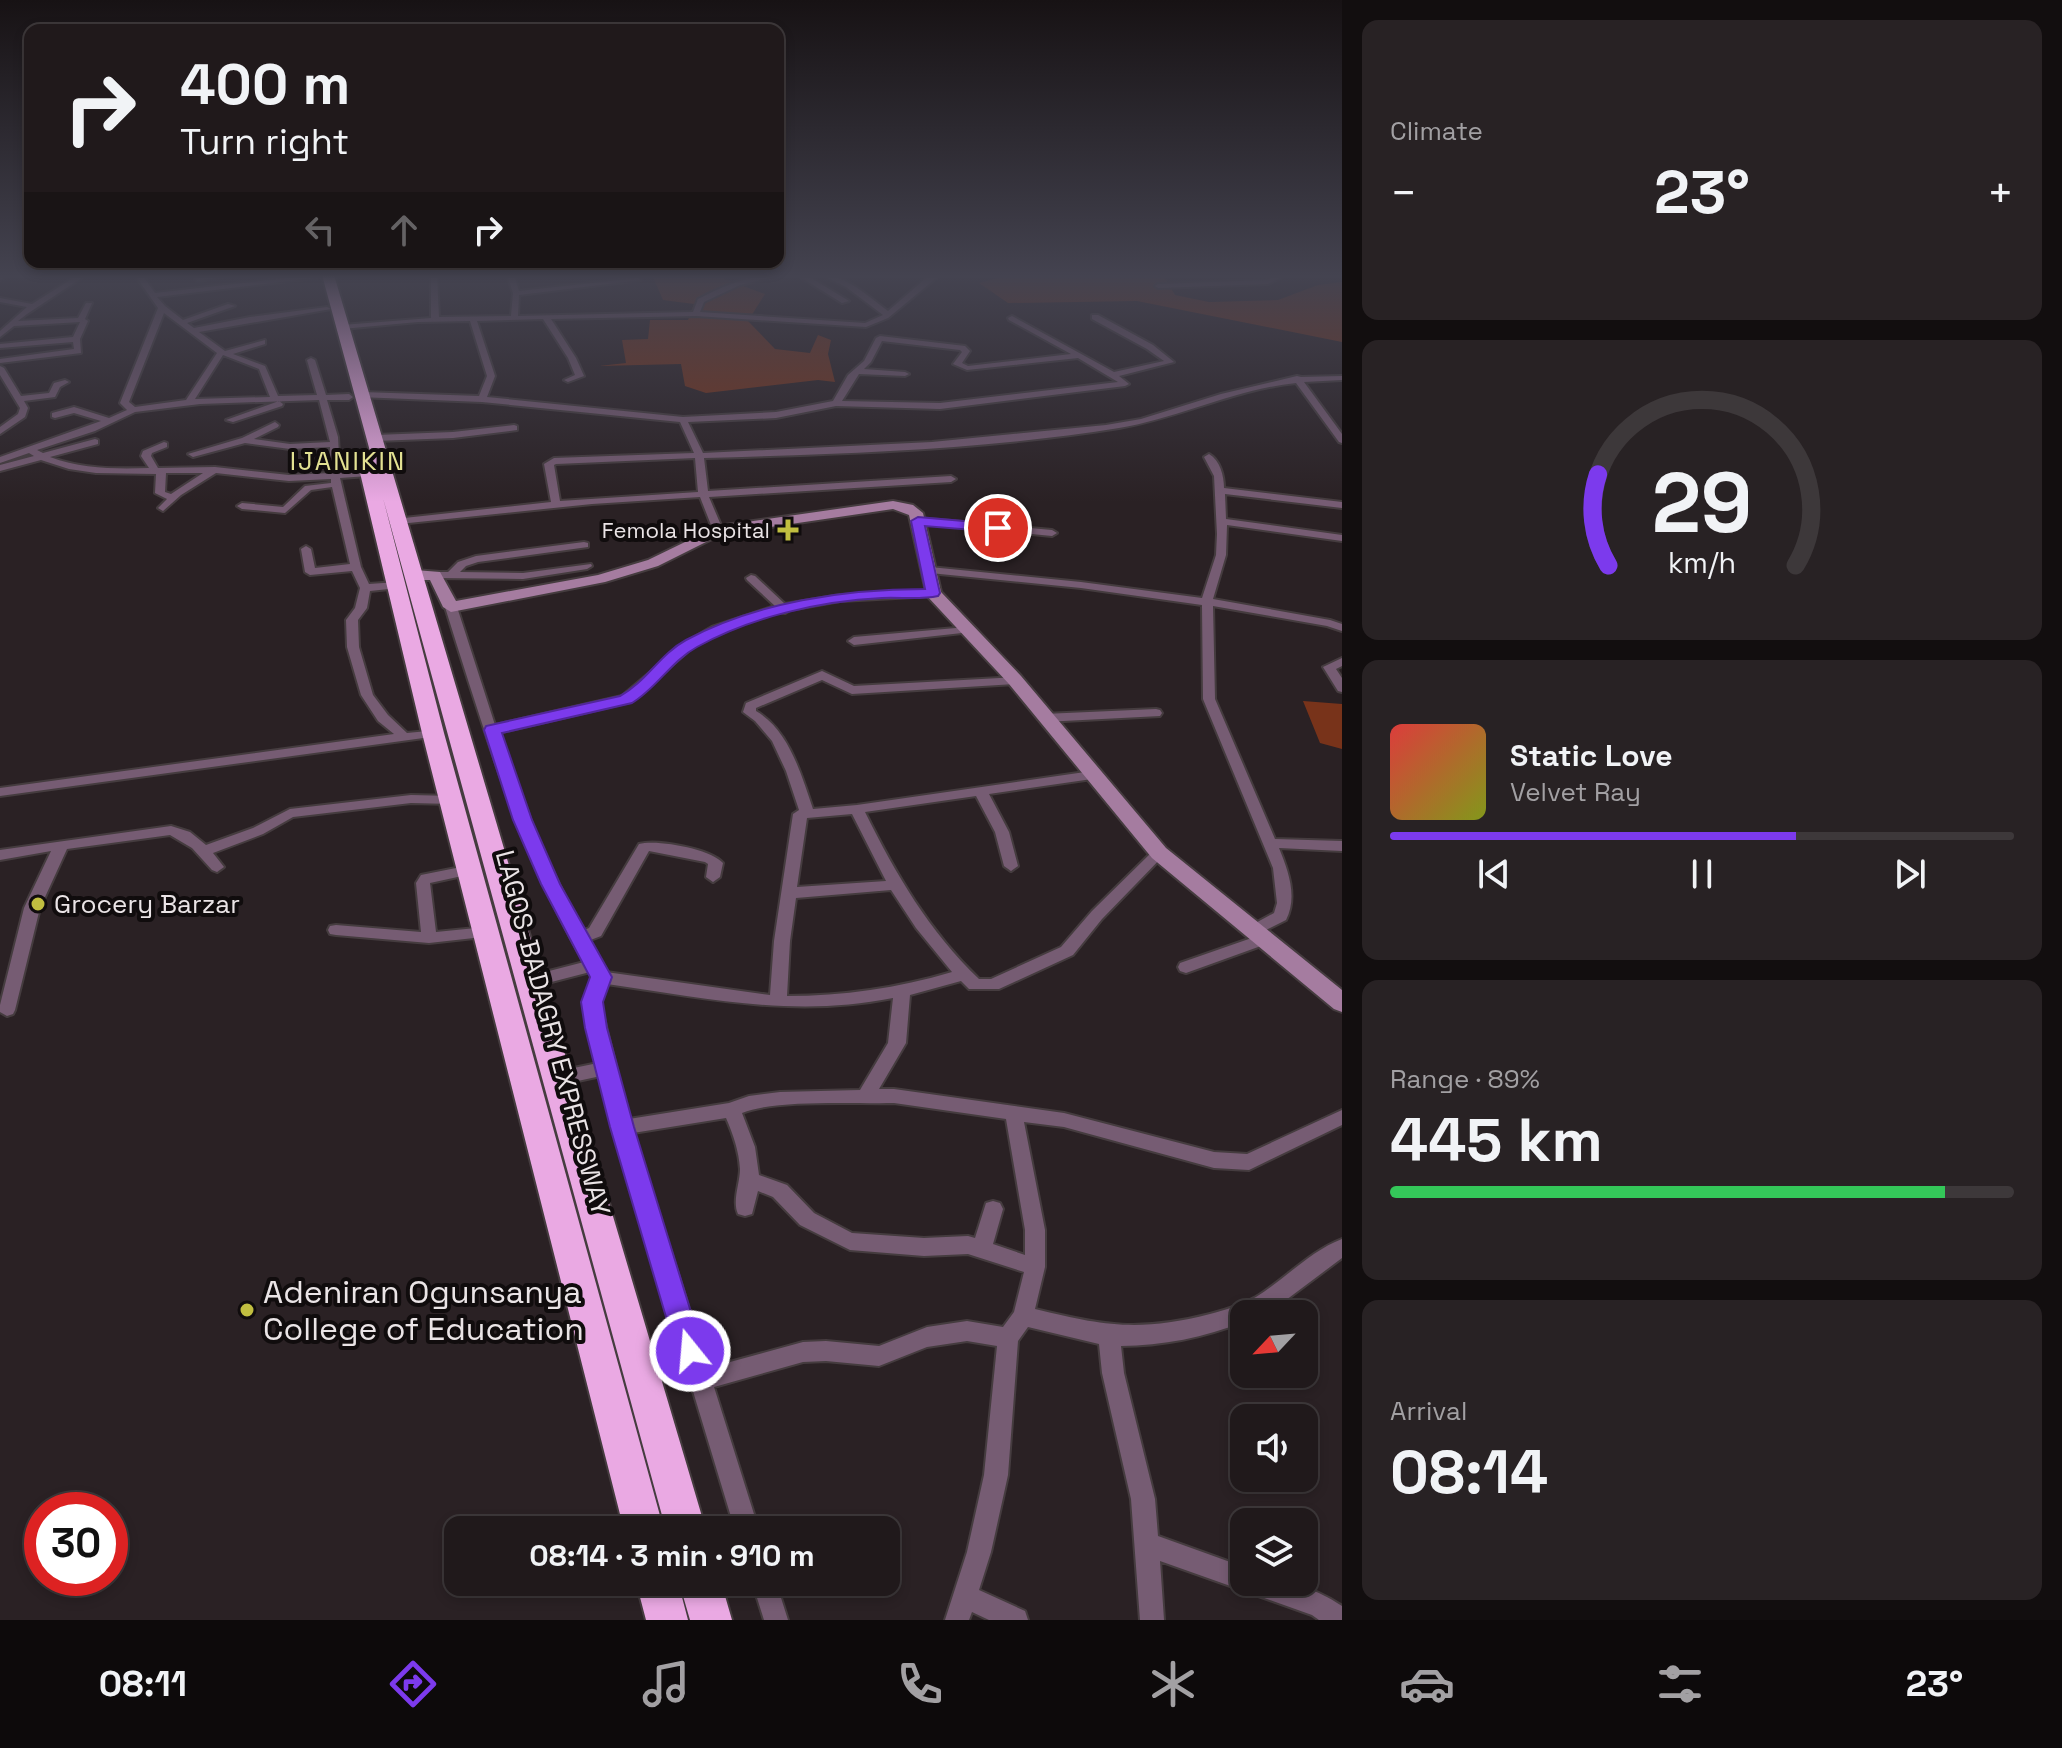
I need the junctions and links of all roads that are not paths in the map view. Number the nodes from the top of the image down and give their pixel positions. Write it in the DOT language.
graph roads {
  1 [pos="78,351"];
  2 [pos="145,351"];
  3 [pos="221,351"];
  4 [pos="232,351"];
  5 [pos="339,351"];
  6 [pos="483,351"];
  7 [pos="567,351"];
  8 [pos="872,351"];
  9 [pos="965,351"];
  10 [pos="1068,351"];
  11 [pos="1155,351"];
  12 [pos="224,353"];
  13 [pos="1077,356"];
  14 [pos="311,360"];
  15 [pos="0,361"];
  16 [pos="0,368"];
  17 [pos="858,371"];
  18 [pos="905,374"];
  19 [pos="1113,375"];
  20 [pos="1297,378"];
  21 [pos="1342,378"];
  22 [pos="568,380"];
  23 [pos="65,382"];
  24 [pos="345,397"];
  25 [pos="19,399"];
  26 [pos="275,399"];
  27 [pos="482,399"];
  28 [pos="293,400"];
  29 [pos="189,402"];
  30 [pos="836,403"];
  31 [pos="133,410"];
  32 [pos="55,415"];
  33 [pos="230,420"];
  34 [pos="683,420"];
  35 [pos="109,421"];
  36 [pos="275,425"];
  37 [pos="514,428"];
  38 [pos="0,431"];
  39 [pos="376,438"];
  40 [pos="245,440"];
  41 [pos="1342,440"];
  42 [pos="95,442"];
  43 [pos="334,444"];
  44 [pos="164,445"];
  45 [pos="29,450"];
  46 [pos="193,454"];
  47 [pos="699,454"];
  48 [pos="1209,457"];
  49 [pos="43,459"];
  50 [pos="0,460"];
  51 [pos="0,468"];
  52 [pos="214,470"];
  53 [pos="158,472"];
  54 [pos="368,473"];
  55 [pos="951,479"];
  56 [pos="336,480"];
  57 [pos="1218,490"];
  58 [pos="703,494"];
  59 [pos="173,498"];
  60 [pos="556,505"];
  61 [pos="1342,505"];
  62 [pos="242,506"];
  63 [pos="163,508"];
  64 [pos="399,521"];
  65 [pos="918,521"];
  66 [pos="1222,521"];
  67 [pos="718,530"];
  68 [pos="1052,533"];
  69 [pos="1342,538"];
  70 [pos="584,545"];
  71 [pos="306,549"];
  72 [pos="587,566"];
  73 [pos="356,567"];
  74 [pos="930,570"];
  75 [pos="453,573"];
  76 [pos="416,578"];
  77 [pos="751,578"];
  78 [pos="365,588"];
  79 [pos="933,593"];
  80 [pos="1207,599"];
  81 [pos="451,607"];
  82 [pos="785,610"];
  83 [pos="1342,628"];
  84 [pos="967,630"];
  85 [pos="854,641"];
  86 [pos="1342,662"];
  87 [pos="1015,680"];
  88 [pos="1342,688"];
  89 [pos="1156,713"];
  90 [pos="1044,718"];
  91 [pos="492,730"];
  92 [pos="433,733"];
  93 [pos="402,735"];
  94 [pos="1092,775"];
  95 [pos="980,791"];
  96 [pos="0,792"];
  97 [pos="452,800"];
  98 [pos="857,809"];
  99 [pos="807,813"];
  100 [pos="1270,843"];
  101 [pos="61,845"];
  102 [pos="1342,846"];
  103 [pos="205,851"];
  104 [pos="1159,853"];
  105 [pos="0,855"];
  106 [pos="1011,866"];
  107 [pos="217,867"];
  108 [pos="471,870"];
  109 [pos="713,877"];
  110 [pos="893,885"];
  111 [pos="791,893"];
  112 [pos="336,930"];
  113 [pos="486,932"];
  114 [pos="1261,934"];
  115 [pos="429,938"];
  116 [pos="578,939"];
  117 [pos="1186,967"];
  118 [pos="597,971"];
  119 [pos="963,974"];
  120 [pos="532,981"];
  121 [pos="902,993"];
  122 [pos="778,1001"];
  123 [pos="1342,1003"];
  124 [pos="7,1010"];
  125 [pos="607,1068"];
  126 [pos="559,1078"];
  127 [pos="866,1096"];
  128 [pos="731,1110"];
  129 [pos="1014,1114"];
  130 [pos="1342,1117"];
  131 [pos="622,1127"];
  132 [pos="751,1180"];
  133 [pos="745,1208"];
  134 [pos="993,1209"];
  135 [pos="982,1248"];
  136 [pos="1342,1248"];
  137 [pos="1035,1267"];
  138 [pos="1280,1300"];
  139 [pos="1023,1316"];
  140 [pos="1230,1316"];
  141 [pos="1109,1336"];
  142 [pos="1008,1338"];
  143 [pos="699,1381"];
  144 [pos="640,1516"];
  145 [pos="682,1516"];
  146 [pos="742,1516"];
  147 [pos="1146,1544"];
  148 [pos="1230,1574"];
  149 [pos="661,1596"];
  150 [pos="704,1596"];
  151 [pos="768,1596"];
  152 [pos="1293,1596"];
  153 [pos="961,1608"];
  154 [pos="667,1620"];
  155 [pos="711,1620"];
  156 [pos="776,1620"];
  157 [pos="1016,1620"];
  158 [pos="1152,1620"];
  159 [pos="1341,1620"];
  1 -- 15 [label="street"];
  2 -- 31 [label="street"];
  3 -- 12 [label="street"];
  4 -- 12 [label="street"];
  5 -- 24 [label="highway, LAGOS-BADAGRY EXPRESSWAY"];
  6 -- 27 [label="street"];
  7 -- 22 [label="street"];
  8 -- 17 [label="street"];
  9 -- 13 [label="street"];
  10 -- 13 [label="street"];
  11 -- 19 [label="street"];
  12 -- 26 [label="street"];
  12 -- 29 [label="street"];
  13 -- 19 [label="street"];
  14 -- 24 [label="street"];
  16 -- 25 [label="street"];
  17 -- 18 [label="street"];
  17 -- 30 [label="street"];
  19 -- 30 [label="street"];
  20 -- 21 [label="street"];
  20 -- 41 [label="street"];
  20 -- 47 [label="street"];
  23 -- 25 [label="street"];
  24 -- 27 [label="street"];
  24 -- 28 [label="street"];
  24 -- 39 [label="highway, LAGOS-BADAGRY EXPRESSWAY"];
  24 -- 43 [label="street"];
  24 -- 54 [label="highway, LAGOS-BADAGRY EXPRESSWAY"];
  25 -- 38 [label="street"];
  26 -- 28 [label="street"];
  26 -- 29 [label="street"];
  27 -- 34 [label="street"];
  28 -- 33 [label="street"];
  29 -- 31 [label="street"];
  30 -- 34 [label="street"];
  31 -- 35 [label="street"];
  32 -- 35 [label="street"];
  34 -- 47 [label="street"];
  35 -- 45 [label="street"];
  36 -- 40 [label="street"];
  37 -- 39 [label="street"];
  39 -- 64 [label="highway, LAGOS-BADAGRY EXPRESSWAY"];
  40 -- 43 [label="street"];
  40 -- 46 [label="street"];
  42 -- 49 [label="street"];
  43 -- 56 [label="street"];
  44 -- 53 [label="street"];
  45 -- 49 [label="street"];
  45 -- 50 [label="street"];
  47 -- 58 [label="street"];
  47 -- 60 [label="street"];
  48 -- 57 [label="street"];
  49 -- 51 [label="street"];
  49 -- 53 [label="street"];
  52 -- 53 [label="street"];
  52 -- 56 [label="street"];
  52 -- 59 [label="street"];
  53 -- 59 [label="street"];
  54 -- 56 [label="street"];
  54 -- 76 [label="highway, LAGOS-BADAGRY EXPRESSWAY"];
  55 -- 58 [label="street"];
  56 -- 62 [label="street"];
  56 -- 73 [label="street"];
  57 -- 61 [label="street"];
  57 -- 66 [label="street"];
  58 -- 60 [label="street"];
  58 -- 67 [label="street"];
  59 -- 63 [label="street"];
  60 -- 64 [label="street"];
  64 -- 76 [label="highway, LAGOS-BADAGRY EXPRESSWAY"];
  65 -- 67 [label="street"];
  65 -- 68 [label="street"];
  65 -- 74 [label="street"];
  66 -- 69 [label="street"];
  66 -- 80 [label="street"];
  67 -- 81 [label="street"];
  70 -- 75 [label="street"];
  71 -- 73 [label="street"];
  72 -- 75 [label="street"];
  73 -- 78 [label="street"];
  74 -- 79 [label="street"];
  74 -- 80 [label="street"];
  75 -- 76 [label="street"];
  76 -- 78 [label="street"];
  76 -- 81 [label="street"];
  76 -- 92 [label="highway, LAGOS-BADAGRY EXPRESSWAY"];
  76 -- 120 [label="highway, LAGOS-BADAGRY EXPRESSWAY"];
  77 -- 82 [label="street"];
  78 -- 93 [label="street"];
  79 -- 82 [label="street"];
  79 -- 84 [label="street"];
  80 -- 83 [label="street"];
  80 -- 100 [label="street"];
  81 -- 91 [label="street"];
  82 -- 91 [label="street"];
  84 -- 85 [label="street"];
  84 -- 87 [label="street"];
  86 -- 88 [label="street"];
  87 -- 90 [label="street"];
  87 -- 99 [label="street"];
  89 -- 90 [label="street"];
  90 -- 94 [label="street"];
  91 -- 116 [label="street"];
  92 -- 93 [label="street"];
  92 -- 97 [label="highway, LAGOS-BADAGRY EXPRESSWAY"];
  93 -- 96 [label="street"];
  94 -- 95 [label="street"];
  94 -- 104 [label="street"];
  95 -- 98 [label="street"];
  95 -- 106 [label="street"];
  97 -- 103 [label="street"];
  97 -- 108 [label="highway, LAGOS-BADAGRY EXPRESSWAY"];
  98 -- 99 [label="street"];
  98 -- 110 [label="street"];
  99 -- 111 [label="street"];
  100 -- 102 [label="street"];
  100 -- 114 [label="street"];
  101 -- 103 [label="street"];
  101 -- 105 [label="street"];
  101 -- 124 [label="street"];
  103 -- 107 [label="street"];
  104 -- 114 [label="street"];
  104 -- 119 [label="street"];
  108 -- 113 [label="highway, LAGOS-BADAGRY EXPRESSWAY"];
  108 -- 115 [label="street"];
  109 -- 116 [label="street"];
  110 -- 111 [label="street"];
  110 -- 119 [label="street"];
  111 -- 122 [label="street"];
  112 -- 115 [label="street"];
  113 -- 115 [label="street"];
  113 -- 144 [label="highway, LAGOS-BADAGRY EXPRESSWAY"];
  114 -- 117 [label="street"];
  114 -- 123 [label="street"];
  116 -- 118 [label="street"];
  118 -- 120 [label="street"];
  118 -- 122 [label="street"];
  118 -- 125 [label="street"];
  119 -- 121 [label="street"];
  120 -- 126 [label="highway, LAGOS-BADAGRY EXPRESSWAY"];
  121 -- 122 [label="street"];
  121 -- 127 [label="street"];
  125 -- 126 [label="street"];
  125 -- 131 [label="street"];
  126 -- 145 [label="highway, LAGOS-BADAGRY EXPRESSWAY"];
  127 -- 128 [label="street"];
  127 -- 129 [label="street"];
  128 -- 131 [label="street"];
  128 -- 132 [label="street"];
  129 -- 130 [label="street"];
  129 -- 137 [label="street"];
  131 -- 143 [label="street"];
  132 -- 133 [label="street"];
  132 -- 135 [label="street"];
  134 -- 135 [label="street"];
  135 -- 137 [label="street"];
  136 -- 138 [label="street"];
  137 -- 139 [label="street"];
  139 -- 141 [label="street"];
  139 -- 142 [label="street"];
  140 -- 141 [label="street"];
  141 -- 147 [label="street"];
  142 -- 143 [label="street"];
  142 -- 153 [label="street"];
  143 -- 146 [label="street"];
  147 -- 148 [label="street"];
  147 -- 158 [label="street"];
  149 -- 154 [label="highway"];
  150 -- 155 [label="highway"];
  151 -- 156 [label="street"];
  152 -- 159 [label="street"];
  153 -- 157 [label="street"];
}
